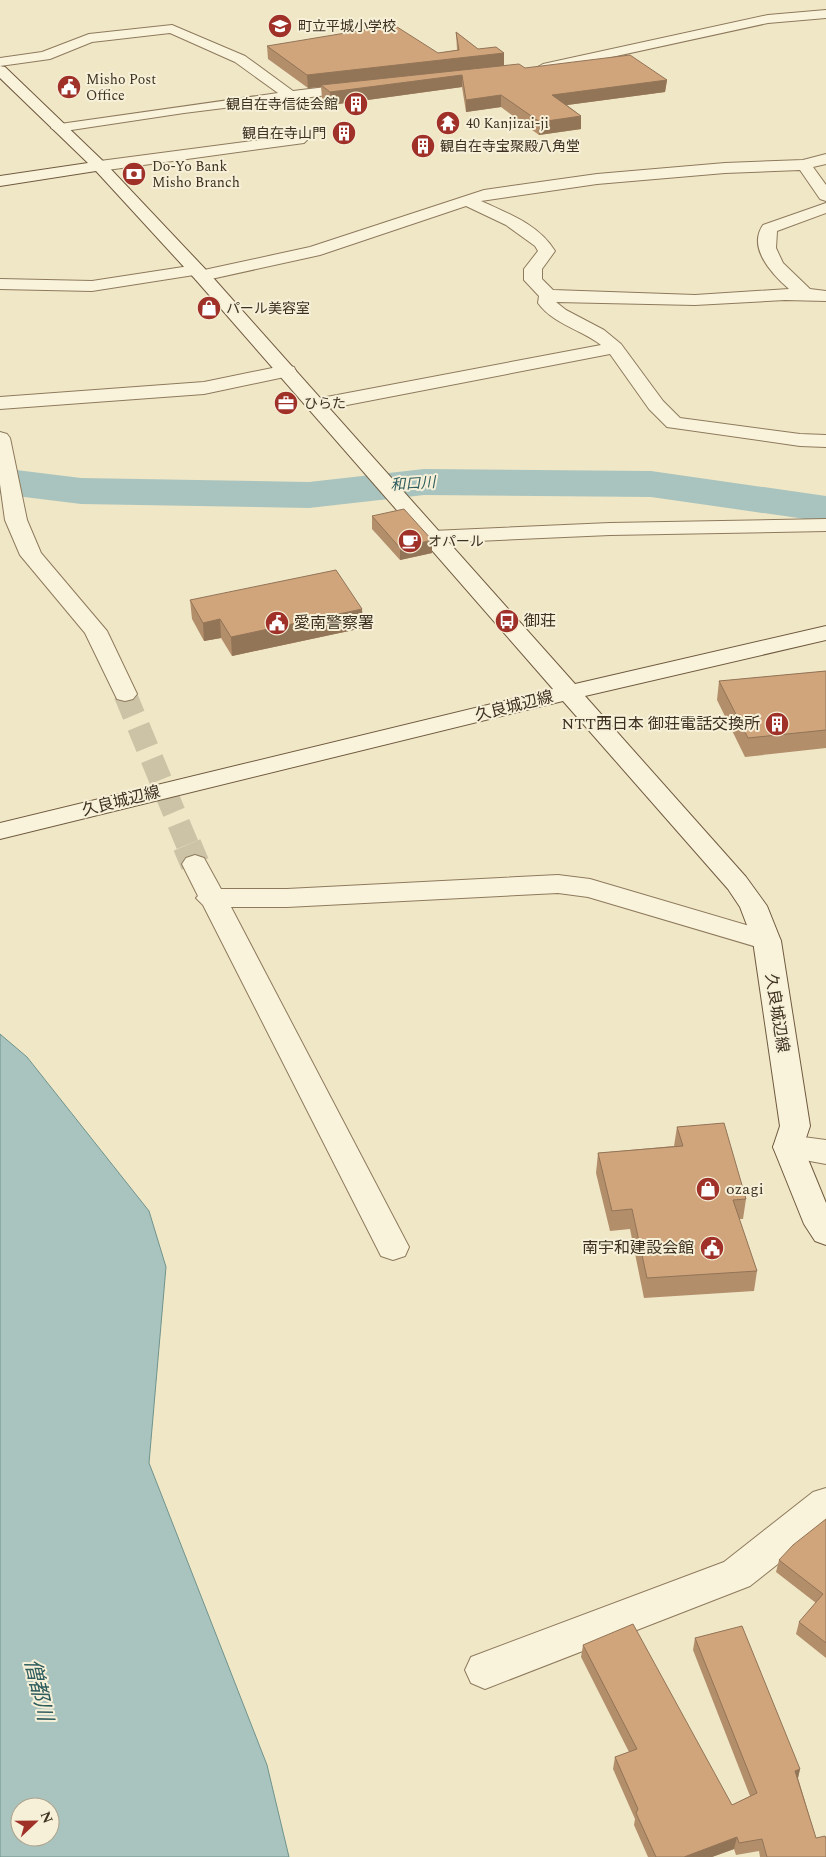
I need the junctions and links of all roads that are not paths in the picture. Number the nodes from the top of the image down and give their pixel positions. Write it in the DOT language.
graph roads {
  1 [pos="826,14"];
  2 [pos="0,62"];
  3 [pos="0,70"];
  4 [pos="533,70"];
  5 [pos="371,85"];
  6 [pos="281,101"];
  7 [pos="285,124"];
  8 [pos="58,128"];
  9 [pos="826,159"];
  10 [pos="804,165"];
  11 [pos="100,166"];
  12 [pos="0,181"];
  13 [pos="826,196"];
  14 [pos="467,201"];
  15 [pos="826,208"];
  16 [pos="199,273"];
  17 [pos="0,284"];
  18 [pos="805,294"];
  19 [pos="548,295"];
  20 [pos="826,296"];
  21 [pos="615,348"];
  22 [pos="287,371"];
  23 [pos="0,403"];
  24 [pos="316,405"];
  25 [pos="826,441"];
  26 [pos="2,447"];
  27 [pos="826,525"];
  28 [pos="432,536"];
  29 [pos="826,633"];
  30 [pos="571,692"];
  31 [pos="125,694"];
  32 [pos="0,831"];
  33 [pos="195,864"];
  34 [pos="210,898"];
  35 [pos="767,941"];
  36 [pos="788,1148"];
  37 [pos="826,1152"];
  38 [pos="826,1232"];
  39 [pos="392,1247"];
  40 [pos="826,1504"];
  41 [pos="485,1670"];
  1 -- 4 [label="street"];
  2 -- 6 [label="street"];
  3 -- 8 [label="street"];
  5 -- 6 [label="street"];
  6 -- 8 [label="street"];
  7 -- 11 [label="street"];
  8 -- 11 [label="street"];
  9 -- 10 [label="street"];
  10 -- 13 [label="street"];
  10 -- 14 [label="street"];
  11 -- 12 [label="street"];
  11 -- 16 [label="street"];
  14 -- 16 [label="street"];
  14 -- 19 [label="street"];
  15 -- 18 [label="street"];
  16 -- 17 [label="street"];
  16 -- 22 [label="street"];
  18 -- 19 [label="street"];
  18 -- 20 [label="street"];
  19 -- 21 [label="street"];
  21 -- 24 [label="street"];
  21 -- 25 [label="street"];
  22 -- 23 [label="street"];
  22 -- 24 [label="street"];
  24 -- 28 [label="street"];
  26 -- 31 [label="street"];
  27 -- 28 [label="street"];
  28 -- 30 [label="street"];
  29 -- 30 [label="street"];
  30 -- 32 [label="street, 久良城辺線"];
  30 -- 35 [label="street, 久良城辺線"];
  33 -- 34 [label="street"];
  34 -- 35 [label="street"];
  34 -- 39 [label="street"];
  35 -- 36 [label="street, 久良城辺線"];
  36 -- 37 [label="street"];
  36 -- 38 [label="street"];
  40 -- 41 [label="street"];
}
